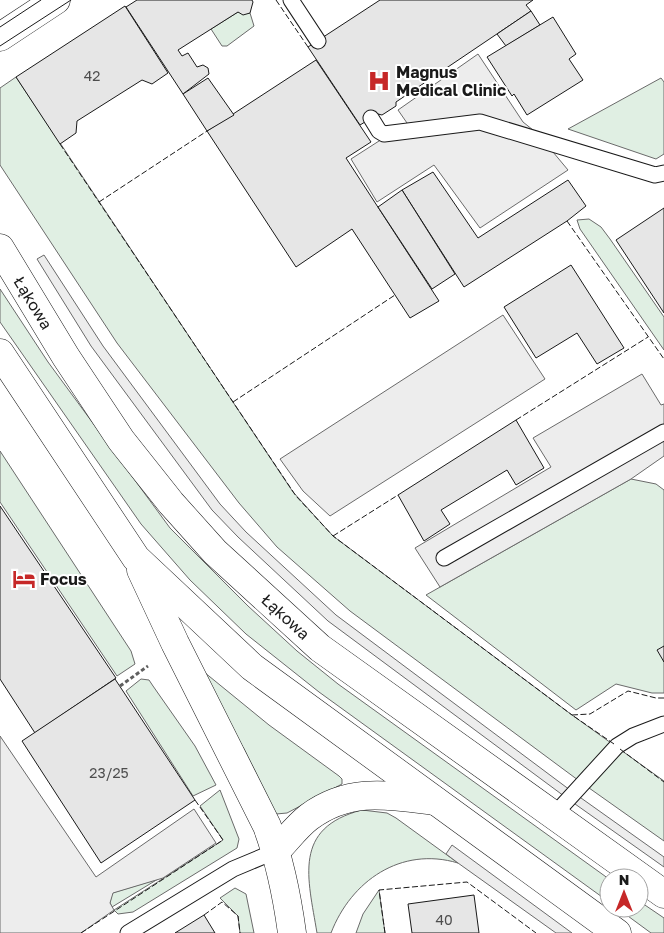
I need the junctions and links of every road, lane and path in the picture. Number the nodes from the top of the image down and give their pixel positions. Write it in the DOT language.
graph roads {
  1 [pos="56,0"];
  2 [pos="290,0"];
  3 [pos="0,37"];
  4 [pos="318,40"];
  5 [pos="371,118"];
  6 [pos="664,172"];
  7 [pos="0,248"];
  8 [pos="0,353"];
  9 [pos="664,432"];
  10 [pos="136,558"];
  11 [pos="444,558"];
  12 [pos="148,666"];
  13 [pos="120,686"];
  14 [pos="664,724"];
  15 [pos="438,801"];
  16 [pos="553,816"];
  17 [pos="276,851"];
  18 [pos="664,894"];
  19 [pos="128,933"];
  20 [pos="292,933"];
  21 [pos="617,933"];
  1 -- 3 [label="street"];
  2 -- 4 [label="lane"];
  5 -- 6 [label="lane"];
  7 -- 16 [label="street, Łąkowa"];
  8 -- 10 [label="street"];
  9 -- 11 [label="lane"];
  10 -- 15 [label="street"];
  10 -- 17 [label="street"];
  12 -- 13 [label="path"];
  14 -- 16 [label="lane"];
  15 -- 17 [label="street"];
  15 -- 21 [label="street"];
  16 -- 18 [label="street, Łąkowa"];
  17 -- 19 [label="lane"];
  17 -- 20 [label="street"];
}
